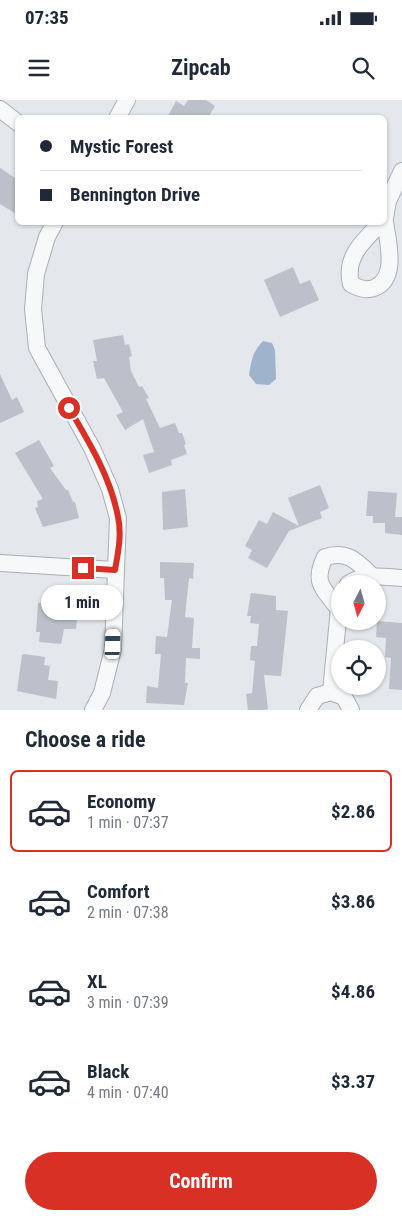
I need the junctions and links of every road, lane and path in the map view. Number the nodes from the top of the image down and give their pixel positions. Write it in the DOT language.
graph roads {
  1 [pos="127,100"];
  2 [pos="0,109"];
  3 [pos="119,115"];
  4 [pos="15,121"];
  5 [pos="402,171"];
  6 [pos="387,207"];
  7 [pos="53,225"];
  8 [pos="0,563"];
  9 [pos="115,570"];
  10 [pos="371,575"];
  11 [pos="386,577"];
  12 [pos="402,578"];
  13 [pos="331,595"];
  14 [pos="331,692"];
  15 [pos="341,695"];
  16 [pos="93,710"];
  17 [pos="308,710"];
  18 [pos="351,710"];
  1 -- 3 [label="street"];
  2 -- 4 [label="street"];
  5 -- 6 [label="street"];
  7 -- 9 [label="street"];
  8 -- 9 [label="street"];
  9 -- 16 [label="street"];
  10 -- 13 [label="street"];
  11 -- 12 [label="street"];
  14 -- 17 [label="street"];
  15 -- 18 [label="street"];
}
